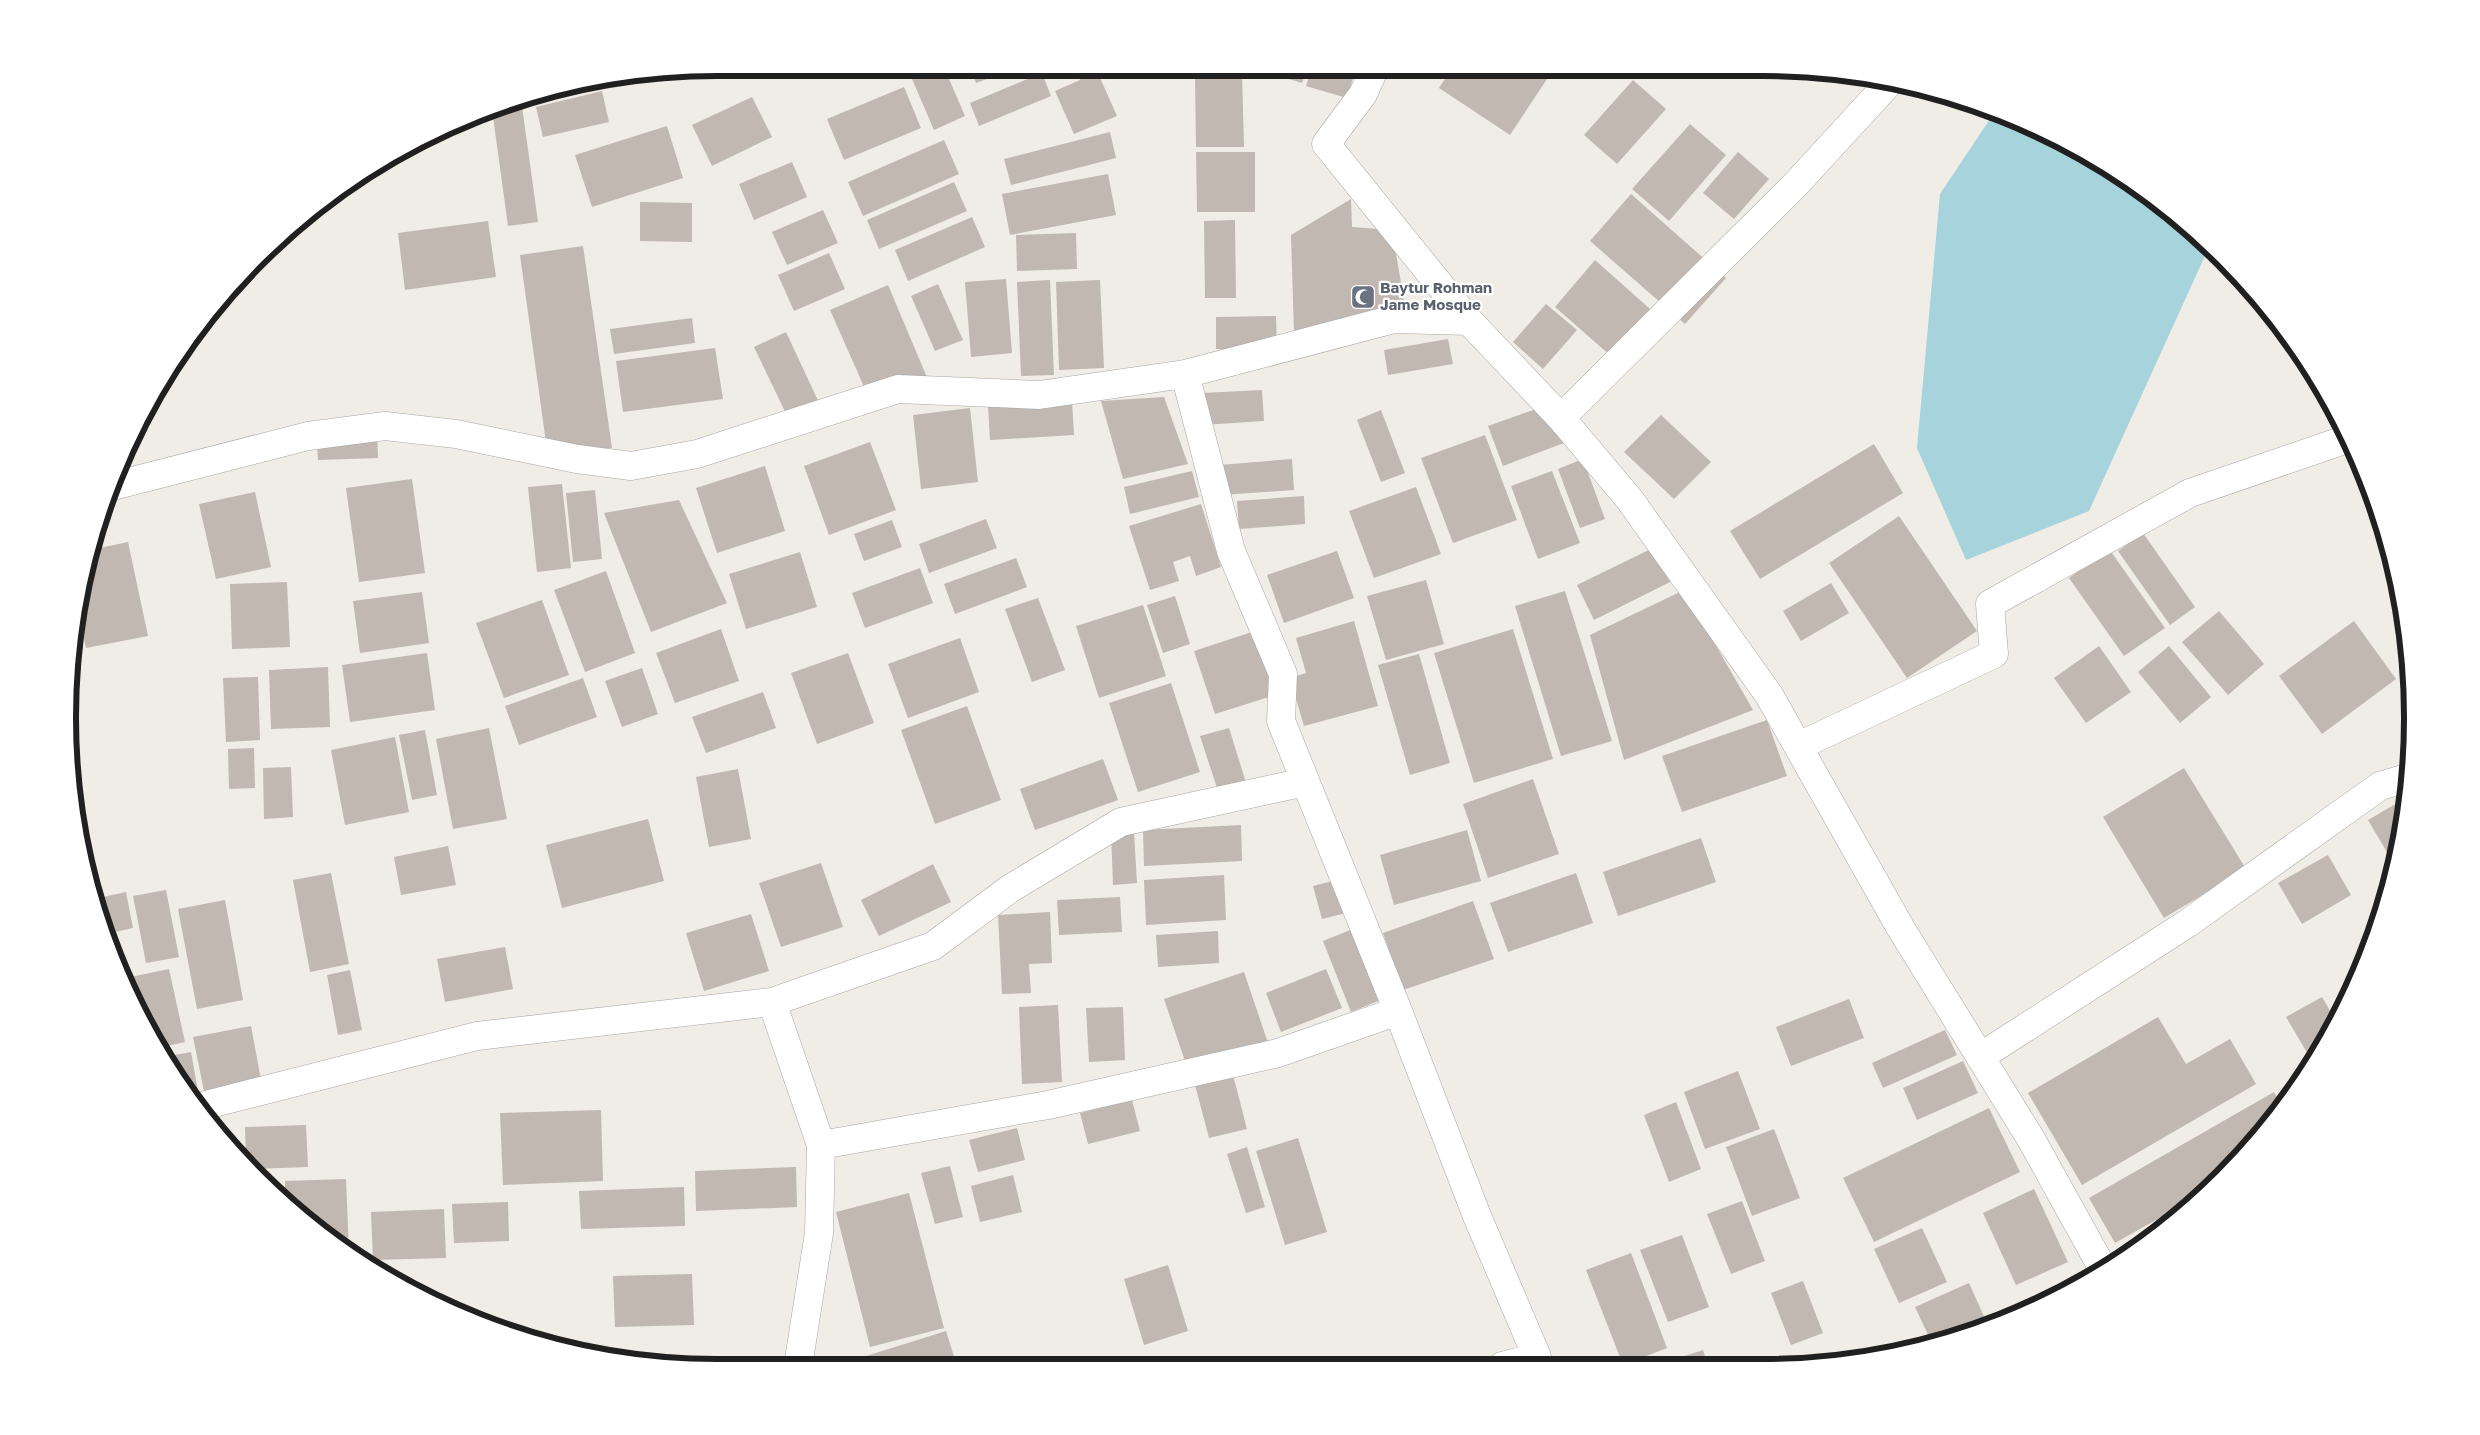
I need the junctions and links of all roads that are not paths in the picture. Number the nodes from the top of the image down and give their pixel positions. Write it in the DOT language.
graph roads {
  1 [pos="1371,76"];
  2 [pos="1884,88"];
  3 [pos="1469,321"];
  4 [pos="1185,374"];
  5 [pos="1561,418"];
  6 [pos="2341,441"];
  7 [pos="120,484"];
  8 [pos="1798,746"];
  9 [pos="2400,780"];
  10 [pos="1305,782"];
  11 [pos="772,1002"];
  12 [pos="1398,1011"];
  13 [pos="1980,1057"];
  14 [pos="207,1105"];
  15 [pos="821,1145"];
  16 [pos="2099,1263"];
  17 [pos="799,1359"];
  18 [pos="1529,1359"];
  1 -- 3 [label="street"];
  2 -- 5 [label="street"];
  3 -- 4 [label="street"];
  3 -- 5 [label="street"];
  4 -- 7 [label="street"];
  4 -- 10 [label="street"];
  5 -- 8 [label="street"];
  6 -- 8 [label="street"];
  8 -- 13 [label="street"];
  9 -- 13 [label="street"];
  10 -- 11 [label="street"];
  10 -- 12 [label="street"];
  11 -- 14 [label="street"];
  11 -- 15 [label="street"];
  12 -- 15 [label="street"];
  12 -- 18 [label="street"];
  13 -- 16 [label="street"];
  15 -- 17 [label="street"];
}
